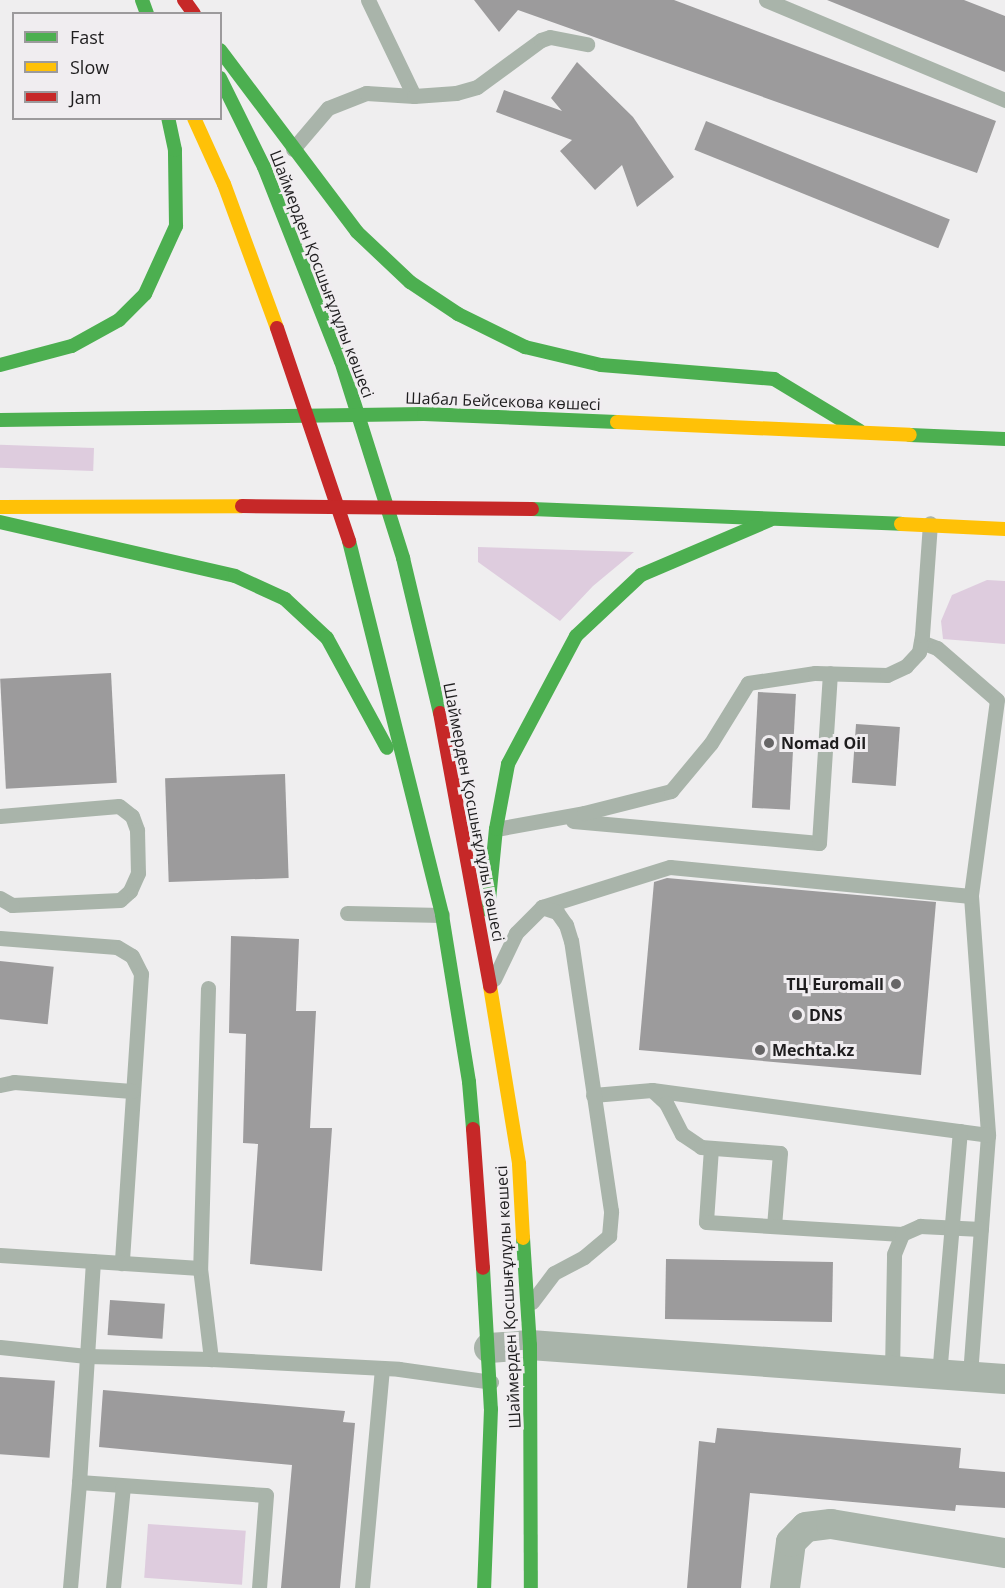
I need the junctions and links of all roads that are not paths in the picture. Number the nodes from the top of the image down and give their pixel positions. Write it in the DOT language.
graph roads {
  1 [pos="183,0"];
  2 [pos="368,0"];
  3 [pos="766,0"];
  4 [pos="192,12"];
  5 [pos="587,44"];
  6 [pos="222,53"];
  7 [pos="222,82"];
  8 [pos="414,96"];
  9 [pos="1005,100"];
  10 [pos="168,120"];
  11 [pos="195,120"];
  12 [pos="293,149"];
  13 [pos="0,365"];
  14 [pos="306,414"];
  15 [pos="358,414"];
  16 [pos="0,420"];
  17 [pos="862,432"];
  18 [pos="1005,439"];
  19 [pos="337,506"];
  20 [pos="386,506"];
  21 [pos="0,507"];
  22 [pos="778,517"];
  23 [pos="0,522"];
  24 [pos="930,523"];
  25 [pos="1005,529"];
  26 [pos="921,642"];
  27 [pos="830,673"];
  28 [pos="1001,700"];
  29 [pos="409,789"];
  30 [pos="0,816"];
  31 [pos="553,819"];
  32 [pos="496,829"];
  33 [pos="972,896"];
  34 [pos="0,898"];
  35 [pos="542,907"];
  36 [pos="347,913"];
  37 [pos="442,915"];
  38 [pos="0,939"];
  39 [pos="484,950"];
  40 [pos="490,987"];
  41 [pos="207,988"];
  42 [pos="0,1084"];
  43 [pos="652,1090"];
  44 [pos="132,1091"];
  45 [pos="593,1095"];
  46 [pos="960,1131"];
  47 [pos="988,1135"];
  48 [pos="711,1148"];
  49 [pos="774,1226"];
  50 [pos="951,1227"];
  51 [pos="981,1229"];
  52 [pos="902,1234"];
  53 [pos="0,1255"];
  54 [pos="93,1261"];
  55 [pos="122,1263"];
  56 [pos="200,1268"];
  57 [pos="528,1307"];
  58 [pos="530,1345"];
  59 [pos="0,1347"];
  60 [pos="489,1348"];
  61 [pos="87,1356"];
  62 [pos="211,1359"];
  63 [pos="382,1369"];
  64 [pos="892,1372"];
  65 [pos="939,1375"];
  66 [pos="970,1377"];
  67 [pos="1005,1379"];
  68 [pos="491,1382"];
  69 [pos="79,1482"];
  70 [pos="123,1486"];
  71 [pos="1005,1552"];
  72 [pos="70,1588"];
  73 [pos="113,1588"];
  74 [pos="259,1588"];
  75 [pos="362,1588"];
  76 [pos="484,1588"];
  77 [pos="531,1588"];
  78 [pos="785,1588"];
  1 -- 4 [label="main road"];
  2 -- 8 [label="lane"];
  3 -- 9 [label="lane"];
  5 -- 8 [label="lane"];
  6 -- 12 [label="main road"];
  7 -- 15 [label="main road, Шаймерден Қосшығұлұлы көшесі"];
  8 -- 12 [label="lane"];
  10 -- 13 [label="main road"];
  11 -- 14 [label="main road, Шаймерден Қосшығұлұлы көшесі"];
  12 -- 17 [label="main road"];
  14 -- 15 [label="main road, Шабал Бейсекова көшесі"];
  14 -- 16 [label="main road, Шабал Бейсекова көшесі"];
  14 -- 19 [label="main road, Шаймерден Қосшығұлұлы көшесі"];
  15 -- 17 [label="main road, Шабал Бейсекова көшесі"];
  15 -- 20 [label="main road, Шаймерден Қосшығұлұлы көшесі"];
  17 -- 18 [label="main road, Шабал Бейсекова көшесі"];
  19 -- 20 [label="main road"];
  19 -- 21 [label="main road"];
  19 -- 29 [label="main road, Шаймерден Қосшығұлұлы көшесі"];
  20 -- 22 [label="main road"];
  20 -- 39 [label="main road, Шаймерден Қосшығұлұлы көшесі"];
  22 -- 24 [label="main road"];
  22 -- 32 [label="main road"];
  23 -- 29 [label="main road"];
  24 -- 25 [label="main road"];
  24 -- 26 [label="lane"];
  26 -- 27 [label="lane"];
  26 -- 28 [label="lane"];
  27 -- 31 [label="lane"];
  27 -- 31 [label="lane"];
  28 -- 33 [label="lane"];
  29 -- 37 [label="main road, Шаймерден Қосшығұлұлы көшесі"];
  30 -- 34 [label="lane"];
  31 -- 32 [label="lane"];
  32 -- 39 [label="main road"];
  33 -- 35 [label="lane"];
  33 -- 47 [label="lane"];
  35 -- 40 [label="lane"];
  35 -- 45 [label="lane"];
  36 -- 37 [label="lane"];
  37 -- 60 [label="main road, Шаймерден Қосшығұлұлы көшесі"];
  38 -- 44 [label="lane"];
  39 -- 40 [label="main road, Шаймерден Қосшығұлұлы көшесі"];
  40 -- 57 [label="main road, Шаймерден Қосшығұлұлы көшесі"];
  41 -- 56 [label="lane"];
  42 -- 44 [label="lane"];
  43 -- 45 [label="lane"];
  43 -- 46 [label="lane"];
  43 -- 48 [label="lane"];
  44 -- 55 [label="lane"];
  45 -- 57 [label="lane"];
  46 -- 47 [label="lane"];
  46 -- 50 [label="lane"];
  47 -- 51 [label="lane"];
  48 -- 49 [label="lane"];
  48 -- 49 [label="lane"];
  49 -- 52 [label="lane"];
  50 -- 51 [label="lane"];
  50 -- 52 [label="lane"];
  50 -- 65 [label="lane"];
  51 -- 66 [label="lane"];
  52 -- 64 [label="lane"];
  53 -- 54 [label="lane"];
  54 -- 55 [label="lane"];
  54 -- 61 [label="lane"];
  55 -- 56 [label="lane"];
  56 -- 62 [label="lane"];
  57 -- 58 [label="main road, Шаймерден Қосшығұлұлы көшесі"];
  58 -- 60 [label="street"];
  58 -- 64 [label="street"];
  58 -- 77 [label="main road, Шаймерден Қосшығұлұлы көшесі"];
  59 -- 61 [label="lane"];
  60 -- 68 [label="main road, Шаймерден Қосшығұлұлы көшесі"];
  61 -- 62 [label="lane"];
  61 -- 69 [label="lane"];
  62 -- 63 [label="lane"];
  63 -- 68 [label="lane"];
  63 -- 75 [label="lane"];
  64 -- 65 [label="street"];
  65 -- 66 [label="street"];
  66 -- 67 [label="street"];
  68 -- 76 [label="main road, Шаймерден Қосшығұлұлы көшесі"];
  69 -- 70 [label="lane"];
  69 -- 72 [label="lane"];
  70 -- 73 [label="lane"];
  70 -- 74 [label="lane"];
  71 -- 78 [label="street"];
}
